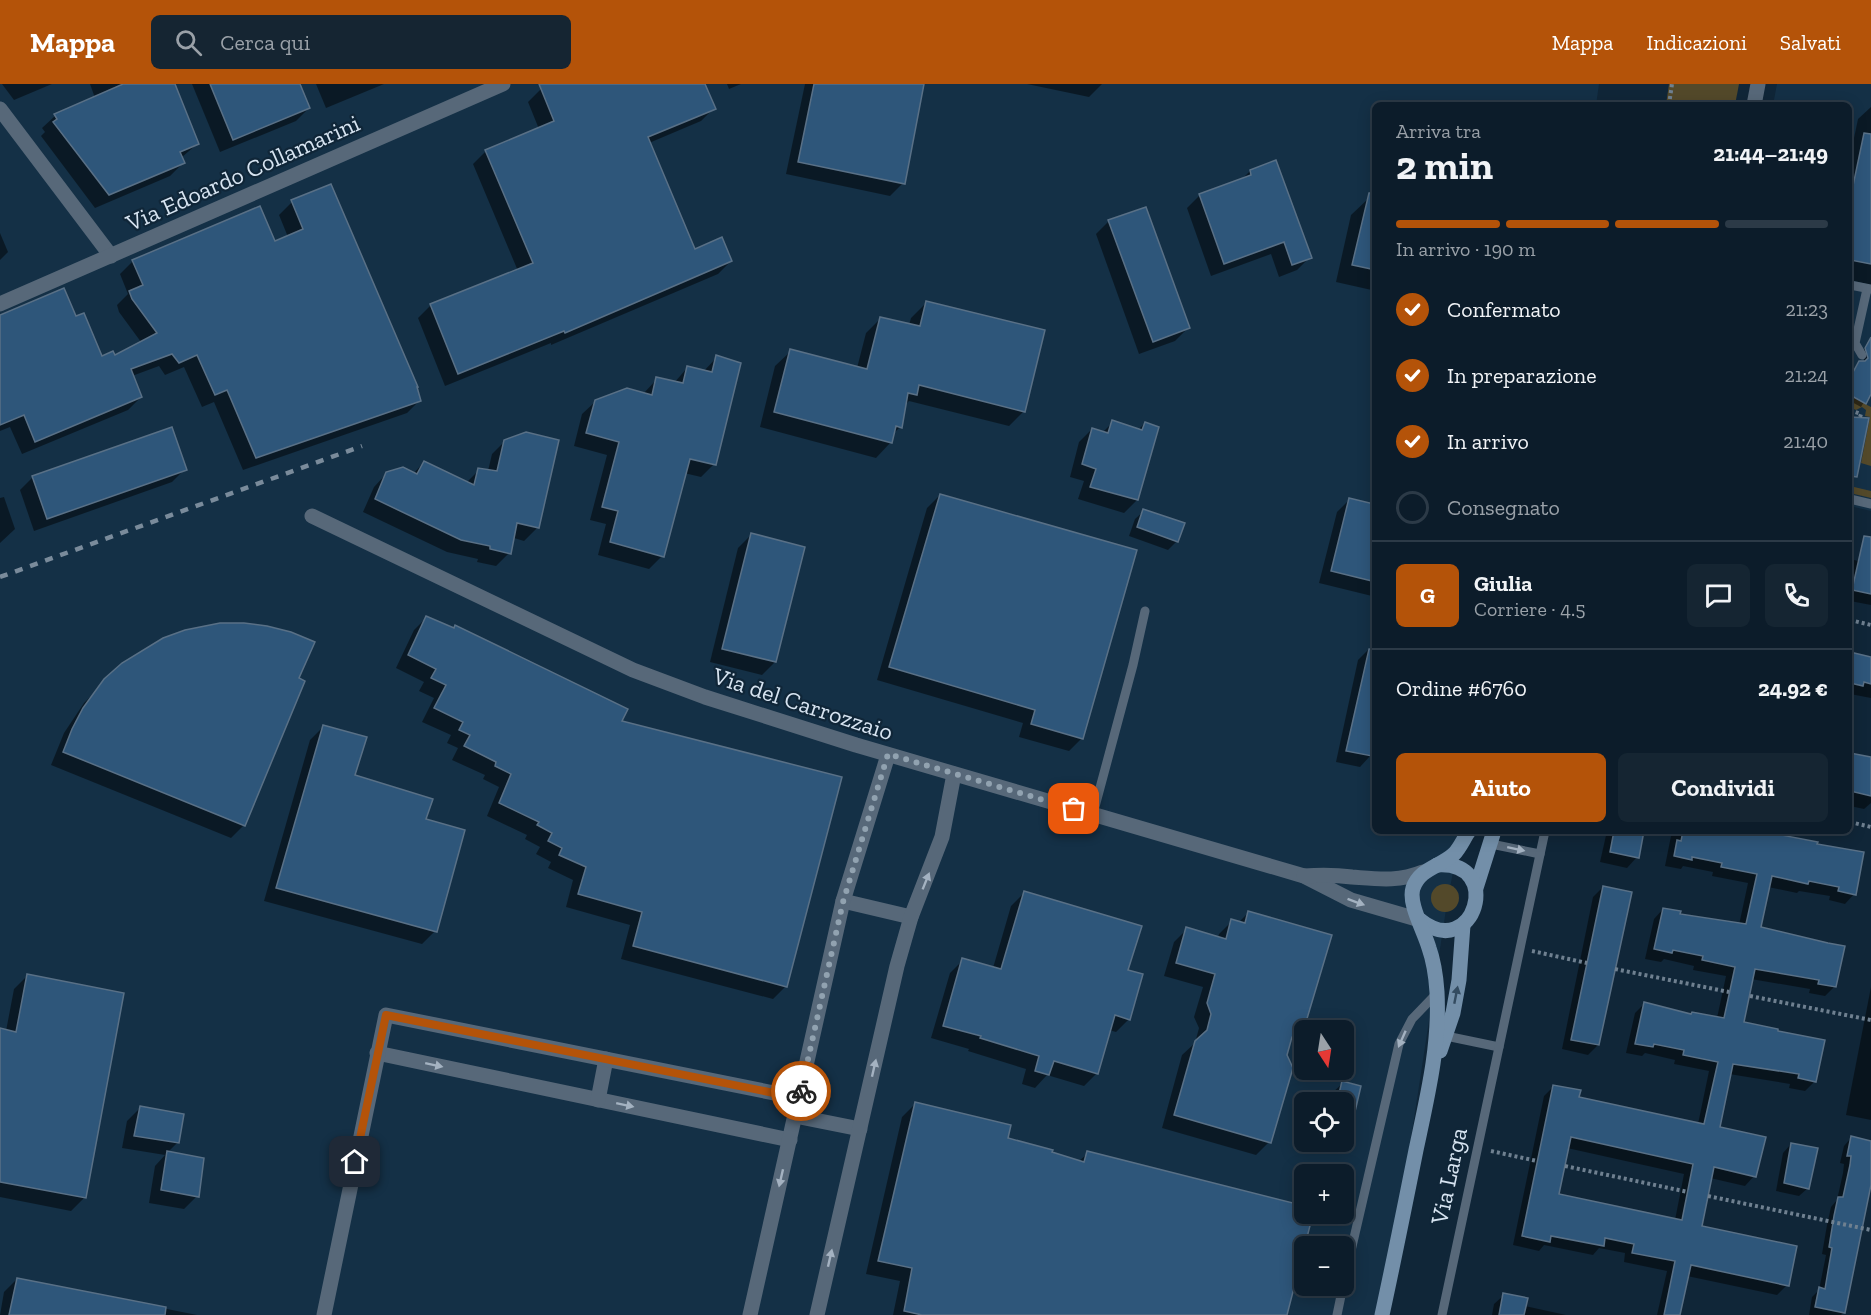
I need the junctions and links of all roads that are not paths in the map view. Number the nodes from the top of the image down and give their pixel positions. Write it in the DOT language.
graph roads {
  1 [pos="503,84"];
  2 [pos="1758,84"];
  3 [pos="1755,102"];
  4 [pos="0,109"];
  5 [pos="111,255"];
  6 [pos="1852,285"];
  7 [pos="1869,289"];
  8 [pos="0,304"];
  9 [pos="1862,355"];
  10 [pos="1852,499"];
  11 [pos="1871,504"];
  12 [pos="312,516"];
  13 [pos="1145,611"];
  14 [pos="888,754"];
  15 [pos="954,774"];
  16 [pos="1093,814"];
  17 [pos="1466,834"];
  18 [pos="1544,834"];
  19 [pos="1493,838"];
  20 [pos="1540,854"];
  21 [pos="1430,869"];
  22 [pos="1304,876"];
  23 [pos="1476,888"];
  24 [pos="843,902"];
  25 [pos="911,917"];
  26 [pos="1420,920"];
  27 [pos="1463,925"];
  28 [pos="1437,993"];
  29 [pos="1446,1036"];
  30 [pos="1499,1047"];
  31 [pos="377,1053"];
  32 [pos="606,1059"];
  33 [pos="1432,1071"];
  34 [pos="799,1098"];
  35 [pos="598,1100"];
  36 [pos="795,1116"];
  37 [pos="860,1129"];
  38 [pos="790,1140"];
  39 [pos="1354,1240"];
  40 [pos="1341,1296"];
  41 [pos="324,1315"];
  42 [pos="750,1315"];
  43 [pos="817,1315"];
  44 [pos="1337,1315"];
  45 [pos="1382,1315"];
  46 [pos="1442,1315"];
  1 -- 5 [label="street, Via Edoardo Collamarini"];
  2 -- 3 [label="street"];
  4 -- 5 [label="street"];
  5 -- 8 [label="street, Via Edoardo Collamarini"];
  6 -- 7 [label="lane"];
  7 -- 9 [label="lane"];
  10 -- 11 [label="lane"];
  12 -- 14 [label="street, Via del Carrozzaio"];
  13 -- 16 [label="lane"];
  14 -- 15 [label="street, Via del Carrozzaio"];
  14 -- 24 [label="street"];
  15 -- 16 [label="street, Via del Carrozzaio"];
  25 -- 15 [label="street, one-way"];
  16 -- 22 [label="street, Via del Carrozzaio"];
  17 -- 21 [label="main road, Via Larga"];
  18 -- 20 [label="lane, Via Larga"];
  19 -- 20 [label="lane, Via Larga, one-way"];
  19 -- 23 [label="main road, Via Larga"];
  20 -- 30 [label="lane, Via Larga"];
  21 -- 22 [label="street, Via del Carrozzaio"];
  21 -- 23 [label="main road"];
  21 -- 26 [label="main road, Via Larga"];
  22 -- 26 [label="street, Via del Carrozzaio, one-way"];
  23 -- 27 [label="main road, Via Larga"];
  24 -- 25 [label="street"];
  24 -- 34 [label="street"];
  37 -- 25 [label="street, one-way"];
  26 -- 27 [label="main road"];
  26 -- 28 [label="main road, Via Larga"];
  29 -- 27 [label="main road, Via Larga, one-way"];
  28 -- 33 [label="main road, Via Larga"];
  28 -- 39 [label="lane, one-way"];
  29 -- 30 [label="lane"];
  29 -- 33 [label="main road, Via Larga"];
  30 -- 46 [label="lane, Via Larga"];
  31 -- 32 [label="street"];
  31 -- 35 [label="street, one-way"];
  31 -- 41 [label="street"];
  32 -- 34 [label="street"];
  32 -- 35 [label="street"];
  33 -- 45 [label="main road, Via Larga"];
  34 -- 36 [label="street"];
  35 -- 38 [label="street, one-way"];
  36 -- 37 [label="street"];
  36 -- 38 [label="street"];
  43 -- 37 [label="street, one-way"];
  38 -- 42 [label="street, one-way"];
  40 -- 44 [label="lane"];
}
